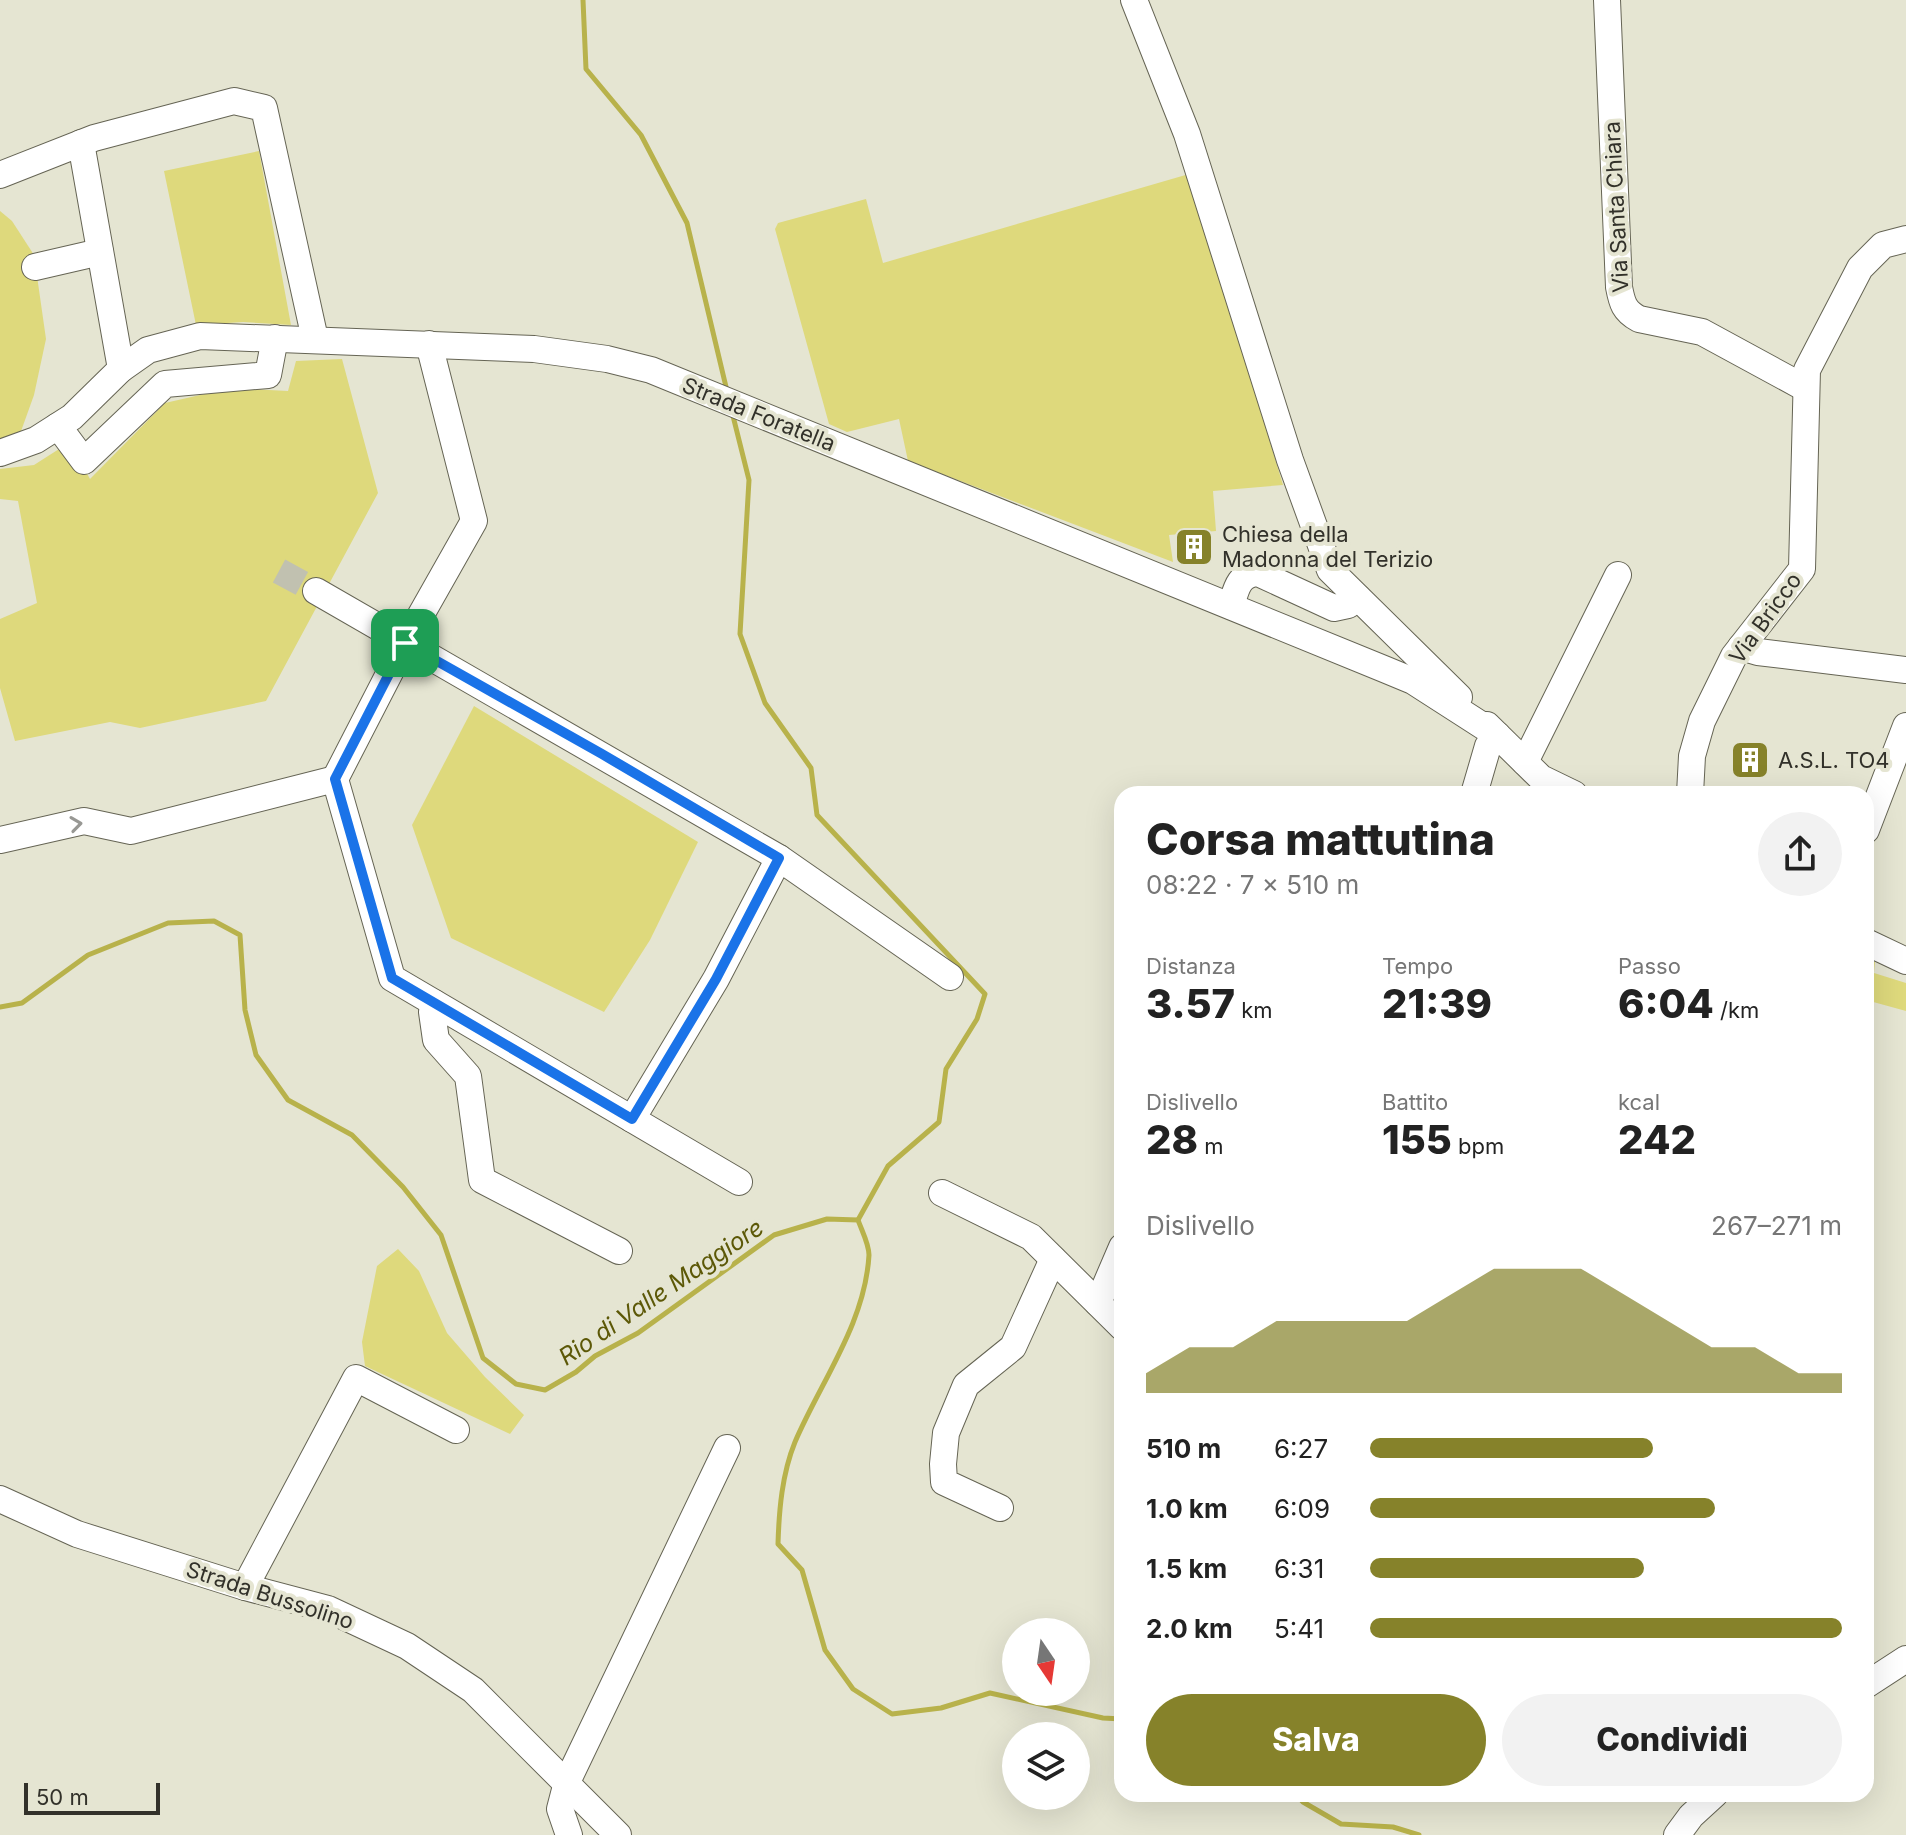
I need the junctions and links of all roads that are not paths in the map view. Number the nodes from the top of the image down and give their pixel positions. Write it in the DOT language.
graph roads {
  1 [pos="1134,0"];
  2 [pos="1607,0"];
  3 [pos="81,143"];
  4 [pos="0,175"];
  5 [pos="1906,239"];
  6 [pos="100,252"];
  7 [pos="35,267"];
  8 [pos="312,330"];
  9 [pos="275,338"];
  10 [pos="429,344"];
  11 [pos="121,369"];
  12 [pos="1805,388"];
  13 [pos="58,426"];
  14 [pos="0,453"];
  15 [pos="1618,575"];
  16 [pos="316,591"];
  17 [pos="1358,598"];
  18 [pos="1231,606"];
  19 [pos="1389,629"];
  20 [pos="405,643"];
  21 [pos="1741,647"];
  22 [pos="1413,652"];
  23 [pos="1384,669"];
  24 [pos="1906,670"];
  25 [pos="1413,681"];
  26 [pos="1906,726"];
  27 [pos="1497,735"];
  28 [pos="1525,762"];
  29 [pos="335,779"];
  30 [pos="1476,786"];
  31 [pos="1556,786"];
  32 [pos="1690,786"];
  33 [pos="1874,809"];
  34 [pos="0,840"];
  35 [pos="779,858"];
  36 [pos="1874,946"];
  37 [pos="1906,961"];
  38 [pos="950,977"];
  39 [pos="434,1003"];
  40 [pos="632,1119"];
  41 [pos="739,1182"];
  42 [pos="942,1193"];
  43 [pos="619,1251"];
  44 [pos="1053,1259"];
  45 [pos="1114,1266"];
  46 [pos="1098,1303"];
  47 [pos="1114,1319"];
  48 [pos="456,1430"];
  49 [pos="727,1448"];
  50 [pos="0,1499"];
  51 [pos="1000,1508"];
  52 [pos="245,1587"];
  53 [pos="1906,1659"];
  54 [pos="1874,1680"];
  55 [pos="567,1782"];
  56 [pos="1706,1802"];
  57 [pos="569,1835"];
  58 [pos="618,1835"];
  59 [pos="1677,1835"];
  1 -- 17 [label="street"];
  2 -- 12 [label="street, Via Santa Chiara"];
  3 -- 4 [label="street"];
  3 -- 6 [label="street"];
  3 -- 8 [label="street"];
  5 -- 12 [label="street, Via Bricco"];
  6 -- 7 [label="street"];
  6 -- 11 [label="street"];
  8 -- 9 [label="street, Strada Foratella"];
  8 -- 10 [label="street, Strada Foratella"];
  9 -- 11 [label="street, Strada Foratella"];
  9 -- 13 [label="street"];
  10 -- 18 [label="street, Strada Foratella"];
  10 -- 20 [label="street"];
  11 -- 13 [label="street, Strada Foratella"];
  12 -- 21 [label="street, Via Bricco"];
  13 -- 14 [label="street, Strada Foratella"];
  15 -- 28 [label="street"];
  16 -- 20 [label="street"];
  17 -- 18 [label="street"];
  17 -- 19 [label="street"];
  18 -- 23 [label="street, Strada Foratella"];
  19 -- 22 [label="street"];
  19 -- 23 [label="street"];
  20 -- 29 [label="street"];
  20 -- 35 [label="street"];
  21 -- 24 [label="street"];
  21 -- 32 [label="street, Via Bricco"];
  22 -- 25 [label="street"];
  22 -- 27 [label="street"];
  23 -- 25 [label="street, Strada Foratella"];
  25 -- 27 [label="street, Strada Foratella"];
  26 -- 33 [label="street"];
  27 -- 28 [label="street"];
  27 -- 30 [label="street"];
  28 -- 31 [label="street"];
  34 -- 29 [label="street, one-way"];
  29 -- 39 [label="street"];
  35 -- 38 [label="street"];
  35 -- 40 [label="street"];
  36 -- 37 [label="street"];
  39 -- 40 [label="street"];
  39 -- 43 [label="street"];
  40 -- 41 [label="street"];
  42 -- 44 [label="street"];
  44 -- 46 [label="street"];
  44 -- 51 [label="street"];
  45 -- 46 [label="street"];
  46 -- 47 [label="street"];
  48 -- 52 [label="street"];
  49 -- 55 [label="street"];
  50 -- 52 [label="street, Strada Bussolino"];
  52 -- 55 [label="street, Strada Bussolino"];
  53 -- 54 [label="street"];
  55 -- 57 [label="street"];
  55 -- 58 [label="street, Strada Bussolino"];
  56 -- 59 [label="street"];
}
